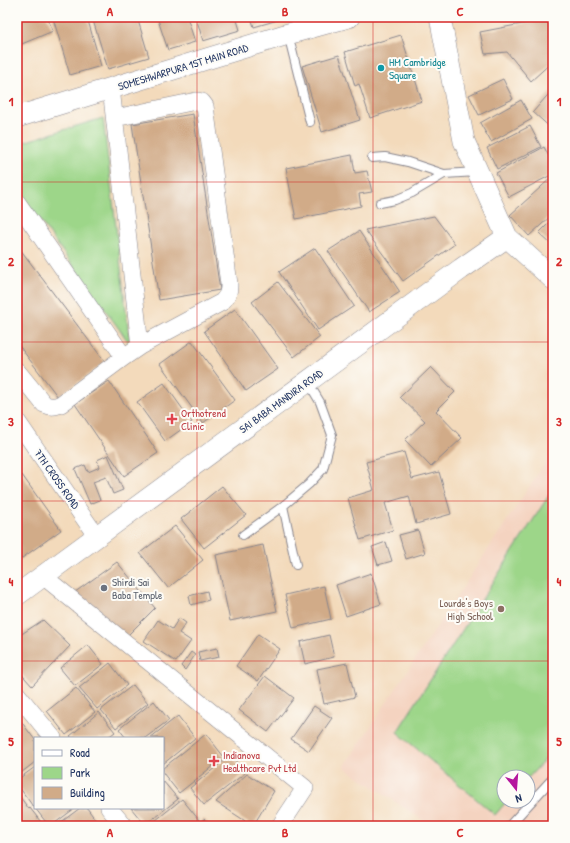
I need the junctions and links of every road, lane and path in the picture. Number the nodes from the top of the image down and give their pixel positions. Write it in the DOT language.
graph roads {
  1 [pos="349,17"];
  2 [pos="440,17"];
  3 [pos="288,34"];
  4 [pos="111,88"];
  5 [pos="17,117"];
  6 [pos="115,118"];
  7 [pos="310,122"];
  8 [pos="372,158"];
  9 [pos="478,172"];
  10 [pos="444,174"];
  11 [pos="17,202"];
  12 [pos="380,204"];
  13 [pos="507,237"];
  14 [pos="553,279"];
  15 [pos="140,346"];
  16 [pos="124,357"];
  17 [pos="17,371"];
  18 [pos="308,381"];
  19 [pos="17,422"];
  20 [pos="283,506"];
  21 [pos="243,535"];
  22 [pos="96,536"];
  23 [pos="296,565"];
  24 [pos="43,576"];
  25 [pos="17,595"];
  26 [pos="17,694"];
  27 [pos="52,737"];
  28 [pos="553,778"];
  29 [pos="110,809"];
  30 [pos="124,826"];
  31 [pos="280,826"];
  32 [pos="509,826"];
  1 -- 3 [label="street, SOMESHWARPURA 1ST MAIN ROAD"];
  2 -- 9 [label="street"];
  3 -- 4 [label="street, SOMESHWARPURA 1ST MAIN ROAD"];
  3 -- 7 [label="lane"];
  4 -- 5 [label="street, SOMESHWARPURA 1ST MAIN ROAD"];
  4 -- 6 [label="street"];
  6 -- 15 [label="street"];
  6 -- 15 [label="street"];
  8 -- 10 [label="lane"];
  9 -- 10 [label="lane"];
  9 -- 13 [label="street"];
  10 -- 12 [label="lane"];
  11 -- 16 [label="street"];
  13 -- 14 [label="street"];
  13 -- 18 [label="street, SAI BABA MANDIRA ROAD"];
  15 -- 16 [label="street"];
  16 -- 17 [label="street"];
  18 -- 20 [label="lane"];
  18 -- 22 [label="street, SAI BABA MANDIRA ROAD"];
  19 -- 22 [label="street, 7TH CROSS ROAD"];
  20 -- 21 [label="lane"];
  20 -- 23 [label="lane"];
  22 -- 24 [label="street, SAI BABA MANDIRA ROAD"];
  24 -- 25 [label="street, SAI BABA MANDIRA ROAD"];
  24 -- 31 [label="street"];
  26 -- 27 [label="street"];
  28 -- 32 [label="lane"];
  29 -- 30 [label="street"];
}
